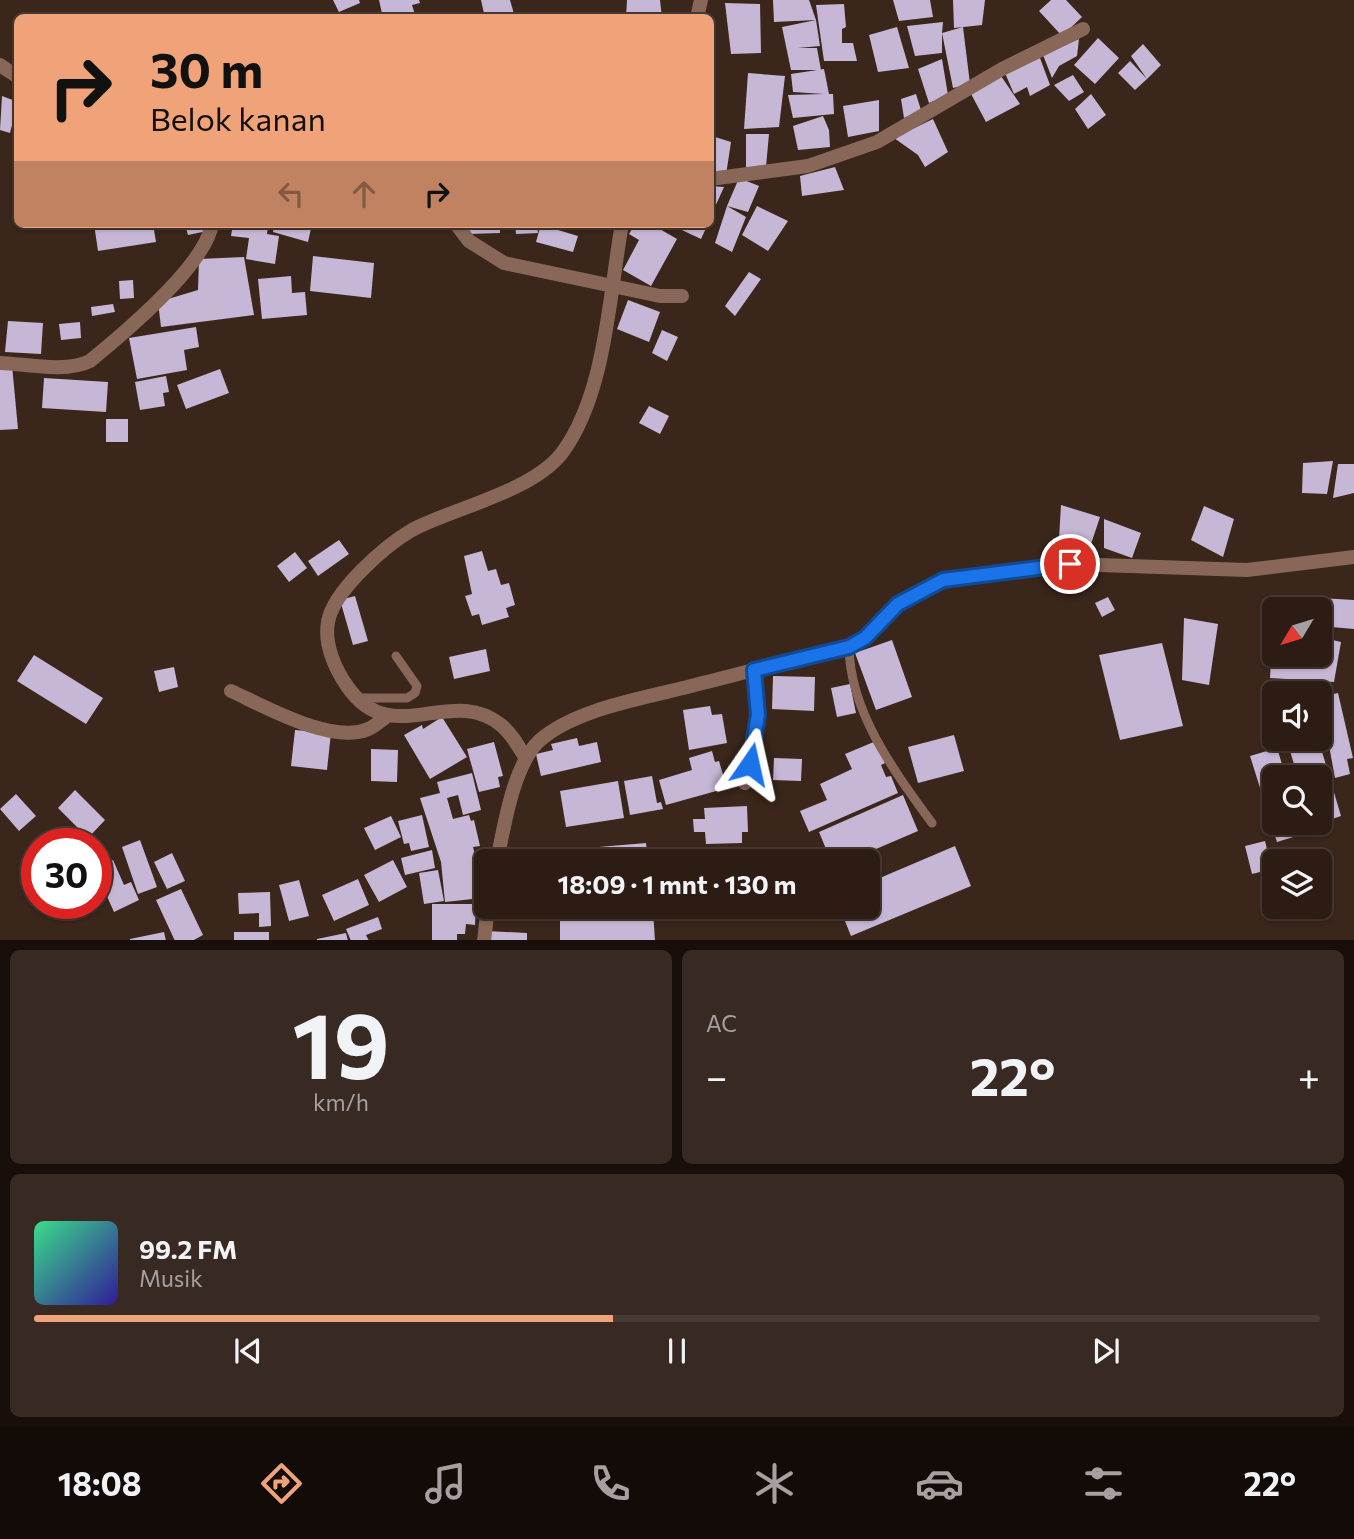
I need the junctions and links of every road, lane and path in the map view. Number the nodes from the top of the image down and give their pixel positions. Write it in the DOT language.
graph roads {
  1 [pos="1083,29"];
  2 [pos="714,178"];
  3 [pos="210,228"];
  4 [pos="459,228"];
  5 [pos="621,228"];
  6 [pos="613,284"];
  7 [pos="682,296"];
  8 [pos="0,363"];
  9 [pos="1354,557"];
  10 [pos="849,647"];
  11 [pos="396,656"];
  12 [pos="754,670"];
  13 [pos="231,691"];
  14 [pos="355,698"];
  15 [pos="386,717"];
  16 [pos="526,759"];
  17 [pos="745,783"];
  18 [pos="932,823"];
  19 [pos="500,849"];
  20 [pos="486,919"];
  21 [pos="484,940"];
  1 -- 2 [label="street"];
  3 -- 8 [label="street"];
  4 -- 6 [label="street"];
  5 -- 6 [label="street"];
  6 -- 7 [label="street"];
  6 -- 14 [label="street"];
  9 -- 10 [label="street"];
  10 -- 12 [label="street"];
  10 -- 18 [label="lane"];
  11 -- 14 [label="lane"];
  12 -- 16 [label="street"];
  12 -- 17 [label="street"];
  13 -- 15 [label="street"];
  14 -- 15 [label="street"];
  15 -- 16 [label="street"];
  16 -- 19 [label="street"];
  20 -- 21 [label="street"];
}
